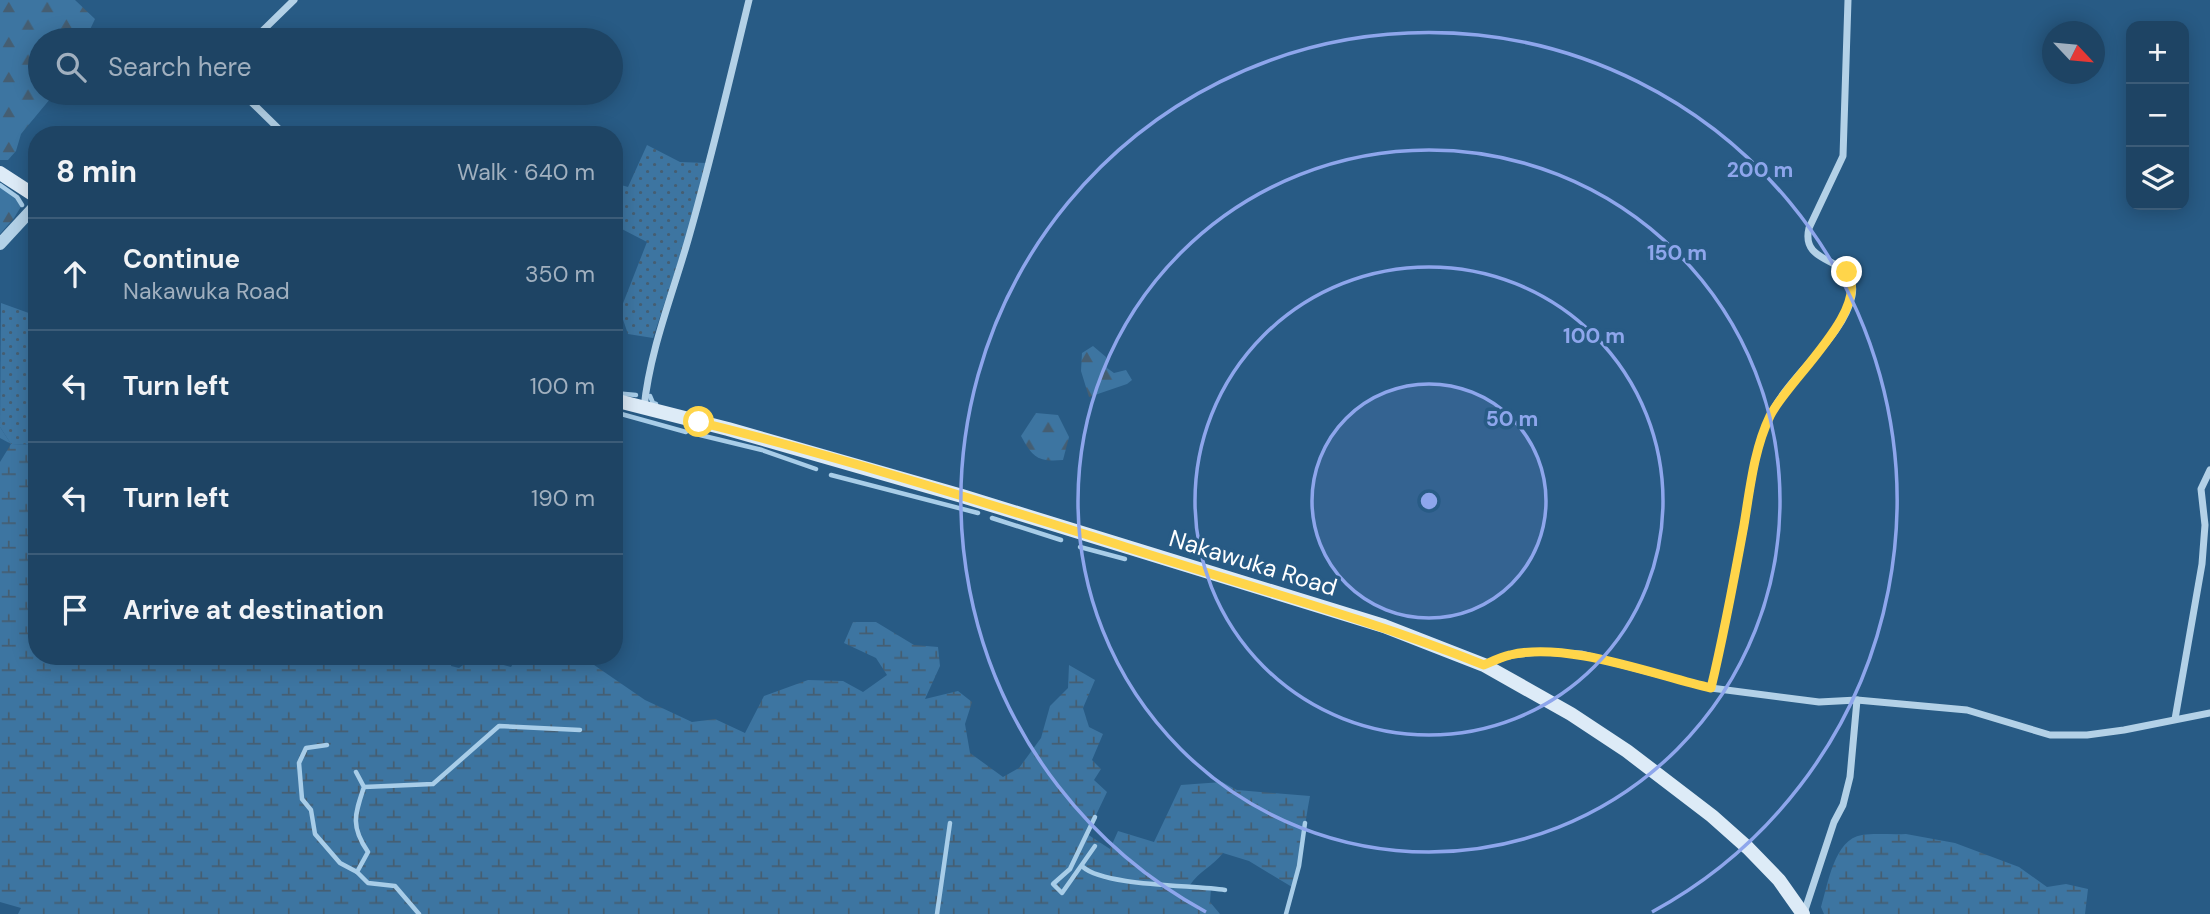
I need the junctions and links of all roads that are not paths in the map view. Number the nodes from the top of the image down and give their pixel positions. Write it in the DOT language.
graph roads {
  1 [pos="294,0"];
  2 [pos="749,0"];
  3 [pos="1847,0"];
  4 [pos="265,28"];
  5 [pos="254,105"];
  6 [pos="276,126"];
  7 [pos="0,173"];
  8 [pos="28,191"];
  9 [pos="28,214"];
  10 [pos="0,244"];
  11 [pos="623,402"];
  12 [pos="644,408"];
  13 [pos="2210,470"];
  14 [pos="1484,665"];
  15 [pos="1711,688"];
  16 [pos="1857,699"];
  17 [pos="2210,713"];
  18 [pos="2175,719"];
  19 [pos="1803,914"];
  1 -- 4 [label="street"];
  2 -- 12 [label="street"];
  3 -- 15 [label="street"];
  5 -- 6 [label="street"];
  7 -- 8 [label="main road"];
  9 -- 10 [label="street"];
  11 -- 12 [label="main road, Nakawuka Road"];
  12 -- 14 [label="main road, Nakawuka Road"];
  13 -- 18 [label="street"];
  14 -- 15 [label="street"];
  14 -- 19 [label="main road, Nakawuka Road"];
  15 -- 16 [label="street"];
  16 -- 18 [label="street"];
  16 -- 19 [label="street"];
  17 -- 18 [label="street"];
}
